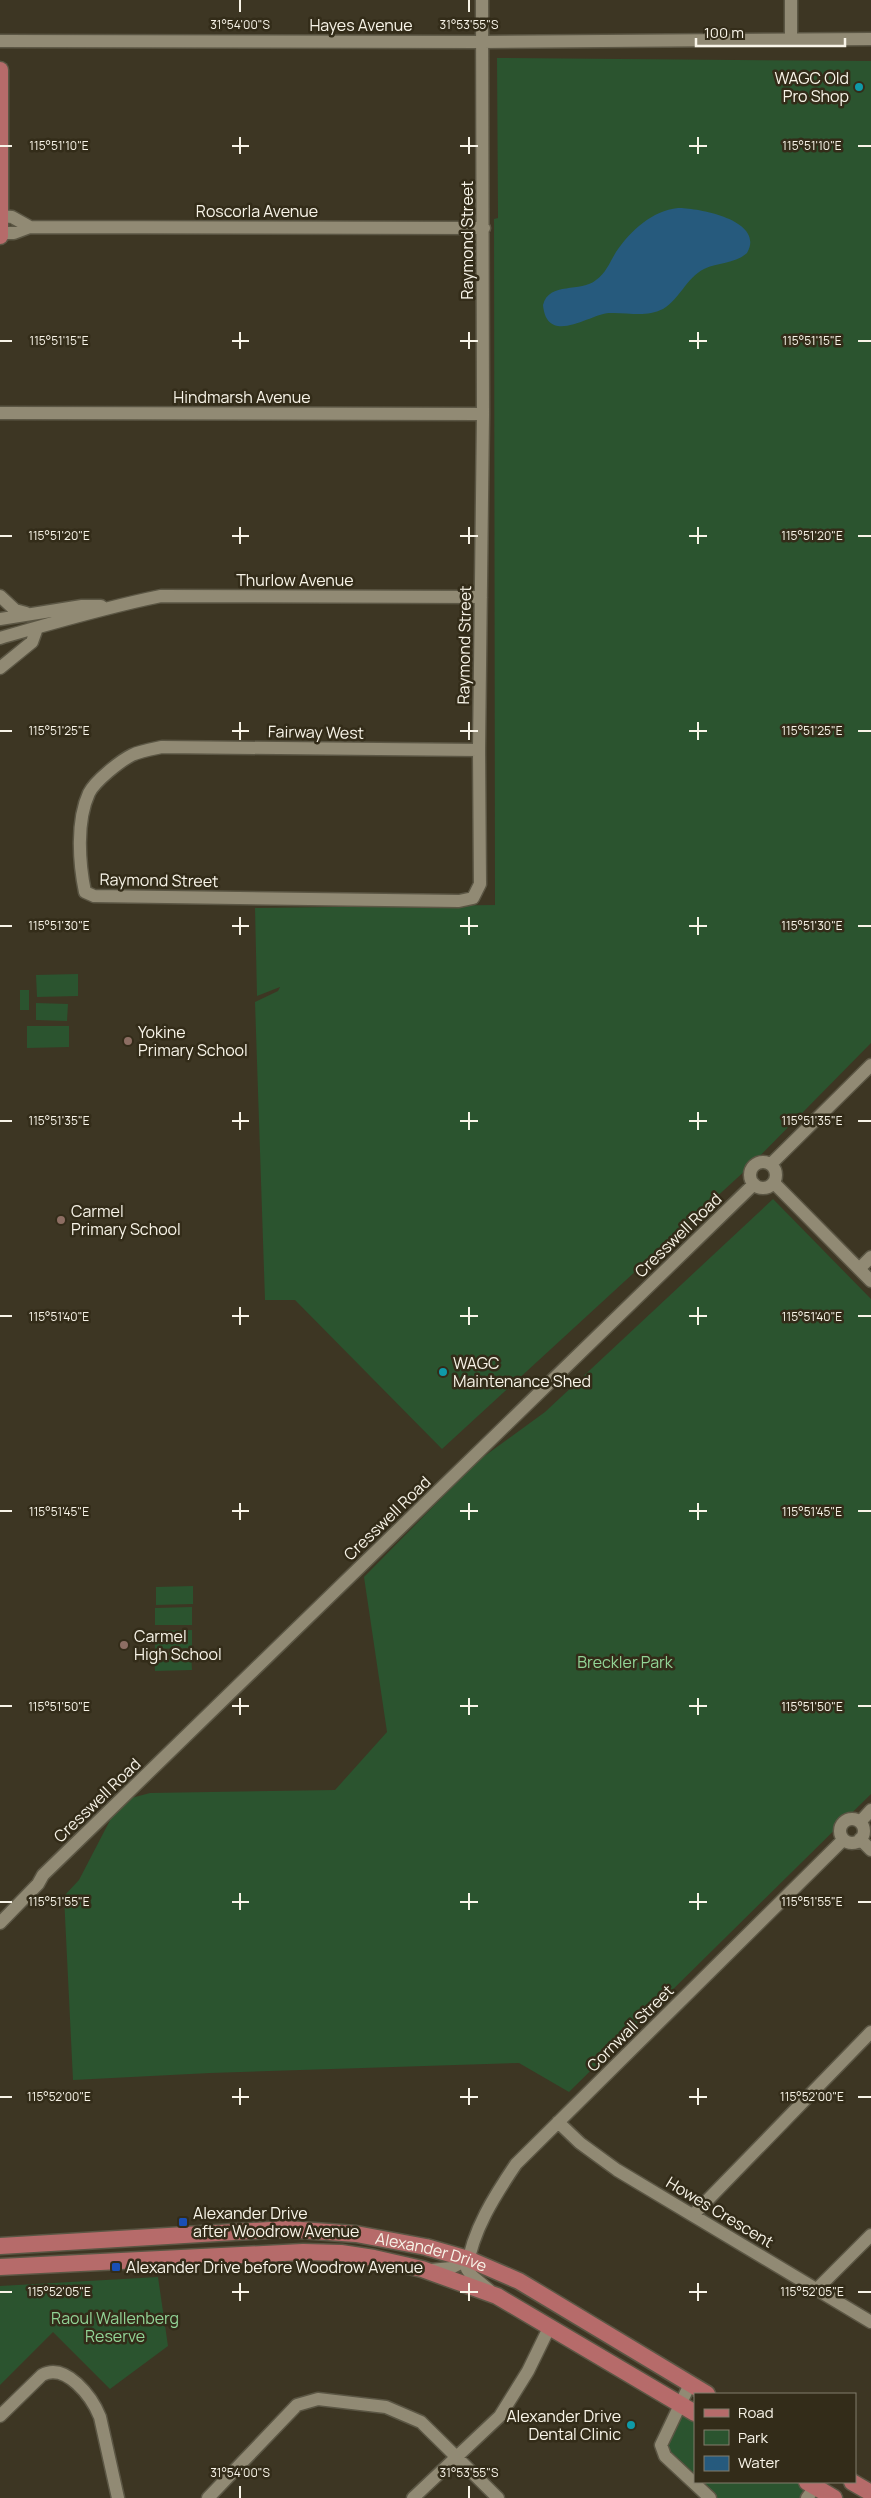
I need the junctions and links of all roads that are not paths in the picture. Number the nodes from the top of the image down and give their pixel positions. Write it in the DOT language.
graph roads {
  1 [pos="482,0"];
  2 [pos="791,0"];
  3 [pos="791,39"];
  4 [pos="871,39"];
  5 [pos="0,41"];
  6 [pos="482,42"];
  7 [pos="0,70"];
  8 [pos="0,216"];
  9 [pos="30,227"];
  10 [pos="484,228"];
  11 [pos="0,234"];
  12 [pos="0,413"];
  13 [pos="484,414"];
  14 [pos="0,596"];
  15 [pos="481,598"];
  16 [pos="109,606"];
  17 [pos="30,613"];
  18 [pos="0,620"];
  19 [pos="37,628"];
  20 [pos="0,638"];
  21 [pos="0,668"];
  22 [pos="479,750"];
  23 [pos="85,892"];
  24 [pos="871,1065"];
  25 [pos="771,1164"];
  26 [pos="774,1183"];
  27 [pos="754,1184"];
  28 [pos="871,1257"];
  29 [pos="859,1269"];
  30 [pos="871,1281"];
  31 [pos="871,1810"];
  32 [pos="860,1822"];
  33 [pos="860,1839"];
  34 [pos="843,1840"];
  35 [pos="871,1850"];
  36 [pos="43,1875"];
  37 [pos="0,1912"];
  38 [pos="0,1923"];
  39 [pos="871,2032"];
  40 [pos="558,2122"];
  41 [pos="693,2216"];
  42 [pos="871,2235"];
  43 [pos="0,2246"];
  44 [pos="468,2259"];
  45 [pos="0,2267"];
  46 [pos="422,2270"];
  47 [pos="817,2289"];
  48 [pos="497,2296"];
  49 [pos="871,2322"];
  50 [pos="549,2328"];
  51 [pos="690,2384"];
  52 [pos="705,2393"];
  53 [pos="680,2404"];
  54 [pos="694,2412"];
  55 [pos="0,2416"];
  56 [pos="456,2455"];
  57 [pos="854,2483"];
  58 [pos="809,2489"];
  59 [pos="871,2493"];
  60 [pos="118,2498"];
  61 [pos="208,2498"];
  62 [pos="414,2498"];
  63 [pos="498,2498"];
  64 [pos="710,2498"];
  65 [pos="834,2498"];
  1 -- 6 [label="street, Raymond Street"];
  2 -- 3 [label="street"];
  3 -- 4 [label="street, Hayes Avenue"];
  3 -- 6 [label="street, Hayes Avenue"];
  5 -- 6 [label="street, Hayes Avenue"];
  6 -- 10 [label="street, Raymond Street"];
  7 -- 8 [label="main road"];
  8 -- 9 [label="street, Roscorla Avenue"];
  8 -- 11 [label="main road"];
  9 -- 10 [label="street, Roscorla Avenue"];
  9 -- 11 [label="street, Roscorla Avenue"];
  10 -- 13 [label="street, Raymond Street"];
  12 -- 13 [label="street, Hindmarsh Avenue"];
  13 -- 15 [label="street, Raymond Street"];
  14 -- 17 [label="street"];
  15 -- 16 [label="street, Thurlow Avenue"];
  15 -- 22 [label="street, Raymond Street"];
  16 -- 17 [label="street, Thurlow Avenue"];
  16 -- 19 [label="street, Thurlow Avenue"];
  17 -- 18 [label="street, Thurlow Avenue"];
  19 -- 20 [label="street, Thurlow Avenue"];
  19 -- 21 [label="street"];
  22 -- 23 [label="street, Fairway West"];
  22 -- 23 [label="street, Raymond Street"];
  24 -- 25 [label="street"];
  25 -- 26 [label="street"];
  25 -- 27 [label="street"];
  26 -- 27 [label="street"];
  26 -- 29 [label="street"];
  27 -- 36 [label="street, Cresswell Road"];
  28 -- 29 [label="street"];
  29 -- 30 [label="street"];
  31 -- 32 [label="street"];
  32 -- 33 [label="street"];
  32 -- 34 [label="street"];
  33 -- 34 [label="street"];
  33 -- 35 [label="street"];
  34 -- 40 [label="street, Cornwall Street"];
  36 -- 37 [label="street, Cresswell Road"];
  36 -- 38 [label="street, Cresswell Road"];
  39 -- 41 [label="street"];
  40 -- 41 [label="street, Howes Crescent"];
  40 -- 44 [label="street, Cornwall Street"];
  41 -- 47 [label="street, Howes Crescent"];
  42 -- 47 [label="street"];
  43 -- 44 [label="main road, Alexander Drive"];
  44 -- 46 [label="street"];
  44 -- 48 [label="street"];
  44 -- 51 [label="main road, Alexander Drive"];
  45 -- 46 [label="main road, Alexander Drive"];
  46 -- 48 [label="main road, Alexander Drive"];
  47 -- 49 [label="street, Howes Crescent"];
  48 -- 50 [label="main road, Alexander Drive"];
  50 -- 53 [label="main road, Alexander Drive"];
  50 -- 56 [label="street"];
  51 -- 52 [label="main road, Alexander Drive"];
  51 -- 53 [label="street"];
  53 -- 54 [label="main road, Alexander Drive"];
  53 -- 64 [label="street"];
  55 -- 60 [label="street"];
  56 -- 61 [label="street"];
  56 -- 62 [label="street"];
  56 -- 63 [label="street"];
  57 -- 59 [label="main road"];
  58 -- 65 [label="main road"];
}
